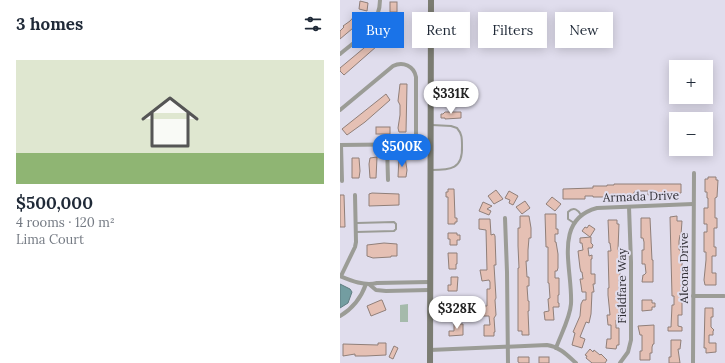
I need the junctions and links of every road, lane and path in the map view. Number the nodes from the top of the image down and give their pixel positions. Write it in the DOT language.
graph roads {
  1 [pos="380,0"];
  2 [pos="431,0"];
  3 [pos="340,54"];
  4 [pos="340,110"];
  5 [pos="430,125"];
  6 [pos="416,144"];
  7 [pos="430,144"];
  8 [pos="340,145"];
  9 [pos="387,145"];
  10 [pos="430,170"];
  11 [pos="694,173"];
  12 [pos="388,180"];
  13 [pos="342,181"];
  14 [pos="355,196"];
  15 [pos="693,204"];
  16 [pos="629,207"];
  17 [pos="581,215"];
  18 [pos="505,218"];
  19 [pos="356,223"];
  20 [pos="574,223"];
  21 [pos="356,232"];
  22 [pos="341,276"];
  23 [pos="429,282"];
  24 [pos="368,284"];
  25 [pos="429,290"];
  26 [pos="693,296"];
  27 [pos="724,296"];
  28 [pos="340,316"];
  29 [pos="507,347"];
  30 [pos="556,348"];
  31 [pos="430,350"];
  32 [pos="430,363"];
  33 [pos="508,363"];
  34 [pos="576,363"];
  35 [pos="620,363"];
  36 [pos="693,363"];
  1 -- 3 [label="street"];
  2 -- 5 [label="street"];
  4 -- 6 [label="street"];
  5 -- 7 [label="street"];
  5 -- 10 [label="lane"];
  6 -- 7 [label="street"];
  6 -- 9 [label="street"];
  7 -- 10 [label="street"];
  8 -- 9 [label="street"];
  8 -- 13 [label="street"];
  9 -- 12 [label="street"];
  10 -- 23 [label="street"];
  11 -- 15 [label="street, Alcona Drive"];
  14 -- 19 [label="street"];
  15 -- 16 [label="street, Armada Drive"];
  15 -- 26 [label="street, Alcona Drive"];
  16 -- 17 [label="street, Armada Drive"];
  16 -- 35 [label="street, Fieldfare Way"];
  17 -- 20 [label="street"];
  17 -- 20 [label="lane"];
  18 -- 29 [label="street"];
  19 -- 21 [label="street"];
  19 -- 21 [label="lane"];
  20 -- 30 [label="street"];
  21 -- 22 [label="street"];
  22 -- 24 [label="street"];
  23 -- 24 [label="street"];
  23 -- 25 [label="street"];
  24 -- 25 [label="street"];
  24 -- 28 [label="street"];
  25 -- 31 [label="street"];
  26 -- 27 [label="street"];
  26 -- 36 [label="street, Alcona Drive"];
  29 -- 30 [label="street"];
  29 -- 31 [label="street"];
  29 -- 33 [label="street"];
  30 -- 34 [label="street"];
  31 -- 32 [label="street"];
}
